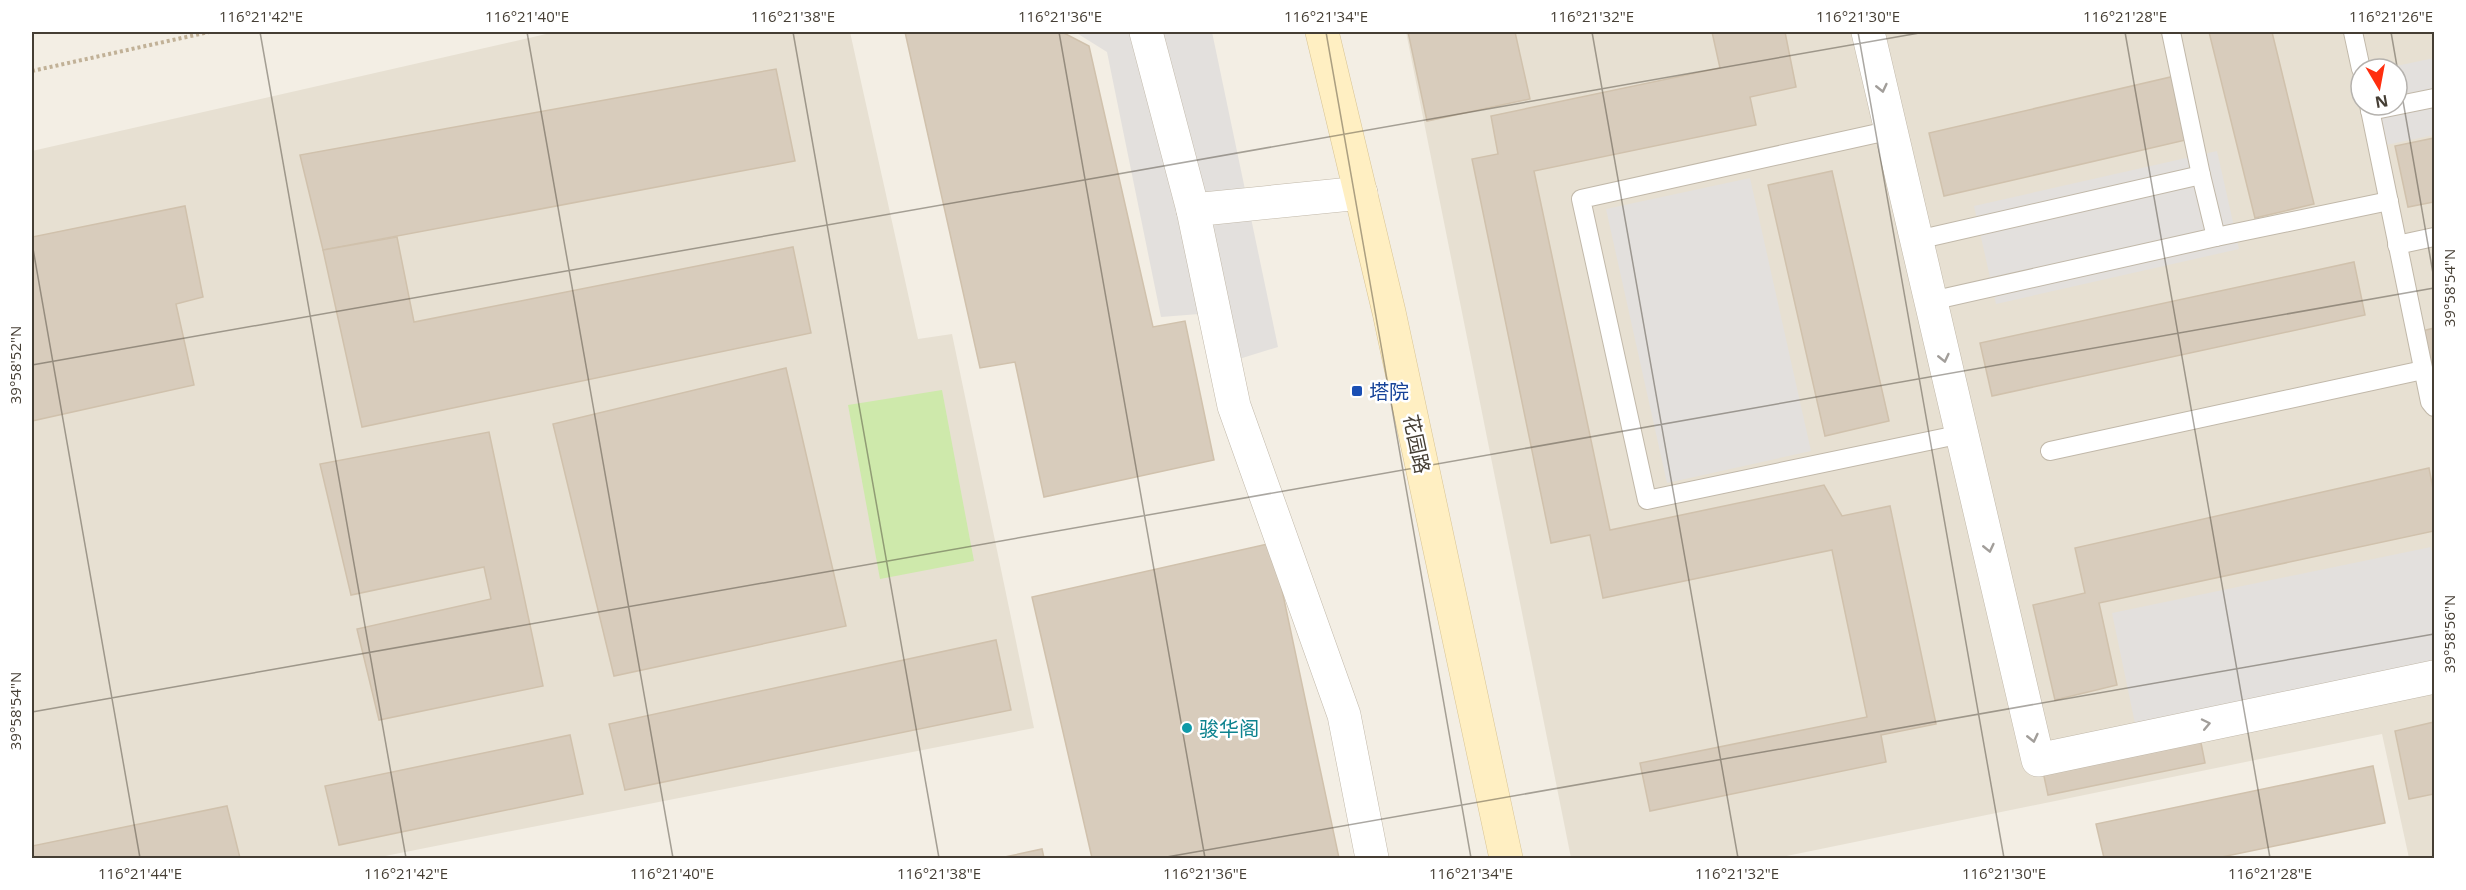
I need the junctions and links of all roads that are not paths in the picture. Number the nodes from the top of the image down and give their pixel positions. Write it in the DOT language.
graph roads {
  1 [pos="1146,32"];
  2 [pos="1322,32"];
  3 [pos="1868,32"];
  4 [pos="2170,32"];
  5 [pos="2353,32"];
  6 [pos="2358,57"];
  7 [pos="2434,98"];
  8 [pos="2409,102"];
  9 [pos="2372,117"];
  10 [pos="1892,130"];
  11 [pos="2201,175"];
  12 [pos="1361,193"];
  13 [pos="2389,201"];
  14 [pos="1193,210"];
  15 [pos="2216,237"];
  16 [pos="2434,237"];
  17 [pos="1917,240"];
  18 [pos="2397,245"];
  19 [pos="1931,301"];
  20 [pos="2423,370"];
  21 [pos="2434,407"];
  22 [pos="1962,434"];
  23 [pos="2050,451"];
  24 [pos="2434,677"];
  25 [pos="1372,858"];
  26 [pos="1506,858"];
  1 -- 14 [label="street"];
  2 -- 12 [label="street, 花园路"];
  3 -- 10 [label="street, one-way"];
  4 -- 11 [label="lane"];
  5 -- 6 [label="lane"];
  7 -- 8 [label="lane"];
  9 -- 13 [label="lane"];
  10 -- 17 [label="street"];
  10 -- 22 [label="lane"];
  11 -- 15 [label="lane"];
  11 -- 17 [label="lane"];
  12 -- 14 [label="street"];
  12 -- 26 [label="street, 花园路"];
  13 -- 15 [label="lane"];
  13 -- 18 [label="lane"];
  14 -- 25 [label="street"];
  15 -- 19 [label="lane"];
  16 -- 18 [label="lane"];
  17 -- 19 [label="street"];
  18 -- 20 [label="lane"];
  19 -- 22 [label="street, one-way"];
  20 -- 21 [label="lane"];
  20 -- 23 [label="lane"];
  22 -- 24 [label="street, one-way"];
}
